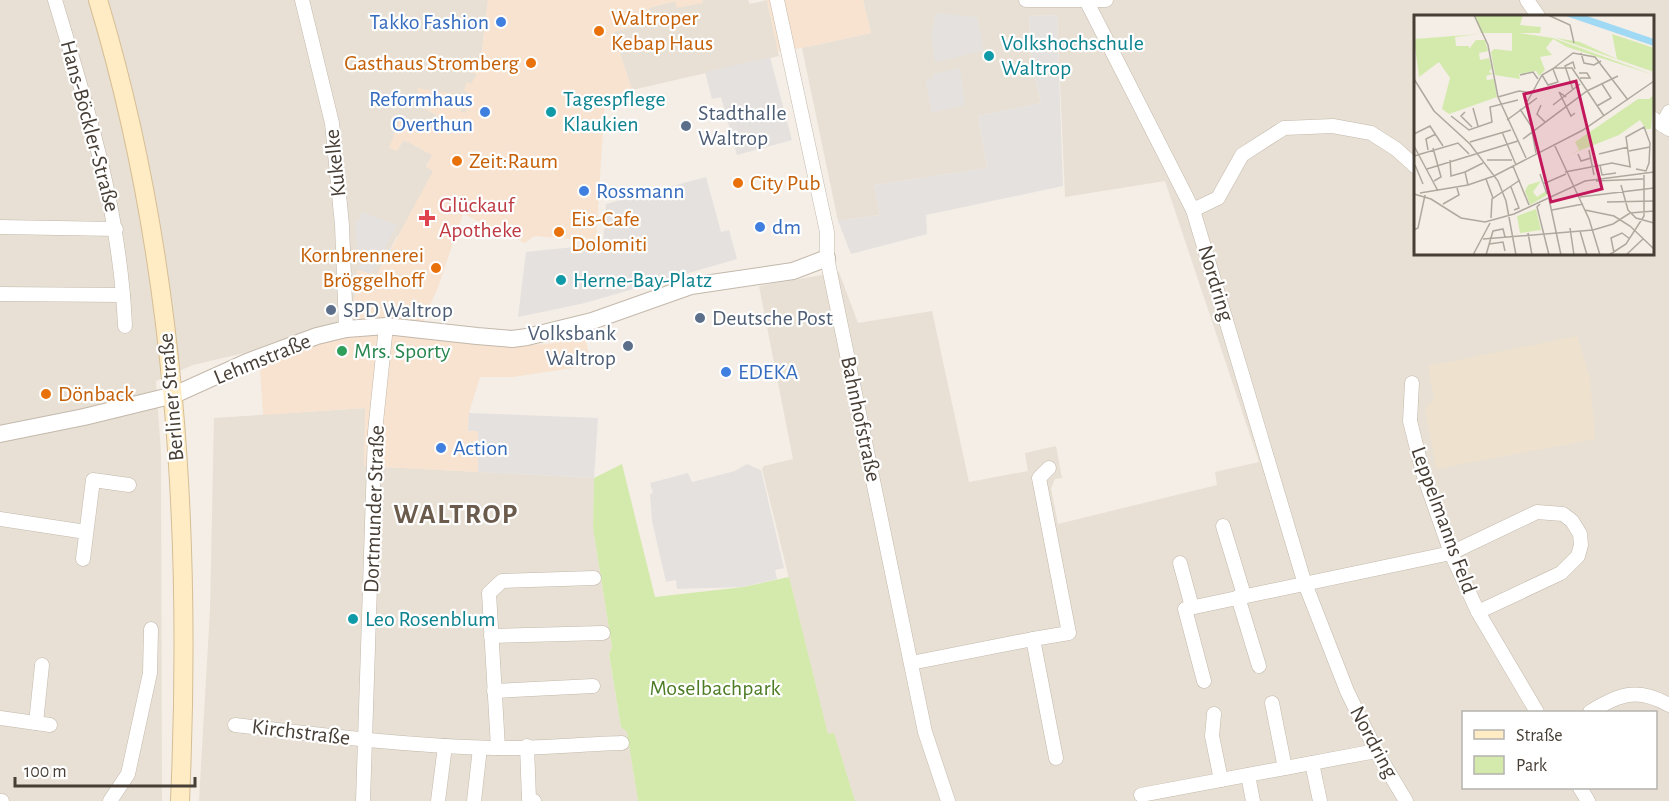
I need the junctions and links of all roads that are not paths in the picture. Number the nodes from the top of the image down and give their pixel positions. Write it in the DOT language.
graph roads {
  1 [pos="55,0"];
  2 [pos="98,0"];
  3 [pos="302,0"];
  4 [pos="777,0"];
  5 [pos="1026,0"];
  6 [pos="1106,0"];
  7 [pos="1527,0"];
  8 [pos="1086,1"];
  9 [pos="1537,15"];
  10 [pos="1669,112"];
  11 [pos="1661,124"];
  12 [pos="1414,165"];
  13 [pos="1193,210"];
  14 [pos="0,228"];
  15 [pos="116,229"];
  16 [pos="827,258"];
  17 [pos="0,294"];
  18 [pos="123,295"];
  19 [pos="124,326"];
  20 [pos="386,326"];
  21 [pos="346,329"];
  22 [pos="1412,383"];
  23 [pos="174,395"];
  24 [pos="0,434"];
  25 [pos="1049,468"];
  26 [pos="129,485"];
  27 [pos="0,519"];
  28 [pos="1223,526"];
  29 [pos="86,532"];
  30 [pos="1451,553"];
  31 [pos="83,559"];
  32 [pos="1180,563"];
  33 [pos="594,578"];
  34 [pos="1304,582"];
  35 [pos="1241,596"];
  36 [pos="1192,607"];
  37 [pos="1478,612"];
  38 [pos="151,629"];
  39 [pos="603,633"];
  40 [pos="491,636"];
  41 [pos="1033,639"];
  42 [pos="911,663"];
  43 [pos="42,665"];
  44 [pos="1259,666"];
  45 [pos="1204,681"];
  46 [pos="592,686"];
  47 [pos="494,691"];
  48 [pos="1272,703"];
  49 [pos="1669,705"];
  50 [pos="1536,711"];
  51 [pos="1592,711"];
  52 [pos="1214,714"];
  53 [pos="0,718"];
  54 [pos="235,724"];
  55 [pos="366,740"];
  56 [pos="622,743"];
  57 [pos="445,746"];
  58 [pos="527,746"];
  59 [pos="480,748"];
  60 [pos="498,748"];
  61 [pos="1376,751"];
  62 [pos="1056,758"];
  63 [pos="1312,763"];
  64 [pos="1285,768"];
  65 [pos="1248,775"];
  66 [pos="1221,780"];
  67 [pos="1186,787"];
  68 [pos="1141,795"];
  69 [pos="110,801"];
  70 [pos="180,801"];
  71 [pos="363,801"];
  72 [pos="438,801"];
  73 [pos="474,801"];
  74 [pos="534,801"];
  75 [pos="948,801"];
  76 [pos="1189,801"];
  77 [pos="1253,801"];
  78 [pos="1320,801"];
  79 [pos="1406,801"];
  1 -- 15 [label="street, Hans-Böckler-Straße"];
  2 -- 23 [label="main road, Berliner Straße"];
  3 -- 21 [label="street, Kukelke"];
  4 -- 16 [label="street, Bahnhofstraße"];
  5 -- 8 [label="street"];
  6 -- 8 [label="street"];
  7 -- 9 [label="street"];
  8 -- 13 [label="street, Nordring"];
  10 -- 11 [label="street"];
  12 -- 13 [label="street"];
  13 -- 34 [label="street, Nordring"];
  14 -- 15 [label="street"];
  15 -- 18 [label="street, Hans-Böckler-Straße"];
  16 -- 20 [label="street, Lehmstraße"];
  16 -- 42 [label="street, Bahnhofstraße"];
  17 -- 18 [label="street"];
  18 -- 19 [label="street, Hans-Böckler-Straße"];
  20 -- 21 [label="street, Lehmstraße"];
  20 -- 55 [label="street, Dortmunder Straße"];
  21 -- 23 [label="street, Lehmstraße"];
  22 -- 30 [label="street, Leppelmanns Feld"];
  23 -- 24 [label="street, Lehmstraße"];
  23 -- 70 [label="main road, Berliner Straße"];
  25 -- 41 [label="street"];
  26 -- 29 [label="street"];
  27 -- 29 [label="street"];
  28 -- 35 [label="street"];
  29 -- 31 [label="street"];
  30 -- 34 [label="street"];
  30 -- 37 [label="street, Leppelmanns Feld"];
  30 -- 37 [label="street"];
  32 -- 36 [label="street"];
  33 -- 40 [label="street"];
  34 -- 35 [label="street"];
  34 -- 61 [label="street, Nordring"];
  35 -- 36 [label="street"];
  35 -- 44 [label="street"];
  36 -- 45 [label="street"];
  37 -- 50 [label="street, Leppelmanns Feld"];
  38 -- 69 [label="street"];
  39 -- 40 [label="street"];
  40 -- 47 [label="street"];
  41 -- 42 [label="street"];
  41 -- 62 [label="street"];
  42 -- 75 [label="street, Bahnhofstraße"];
  43 -- 53 [label="street"];
  46 -- 47 [label="street"];
  47 -- 60 [label="street"];
  48 -- 64 [label="street"];
  49 -- 51 [label="street"];
  52 -- 66 [label="street"];
  54 -- 55 [label="street, Kirchstraße"];
  55 -- 57 [label="street, Kirchstraße"];
  55 -- 71 [label="street, Dortmunder Straße"];
  56 -- 58 [label="street, Kirchstraße"];
  57 -- 59 [label="street, Kirchstraße"];
  57 -- 72 [label="street"];
  58 -- 60 [label="street, Kirchstraße"];
  58 -- 74 [label="street"];
  59 -- 60 [label="street, Kirchstraße"];
  59 -- 73 [label="street"];
  61 -- 63 [label="street"];
  61 -- 79 [label="street, Nordring"];
  63 -- 64 [label="street"];
  63 -- 78 [label="street"];
  64 -- 65 [label="street"];
  65 -- 66 [label="street"];
  65 -- 77 [label="street"];
  66 -- 67 [label="street"];
  67 -- 68 [label="street"];
  67 -- 76 [label="street"];
}
